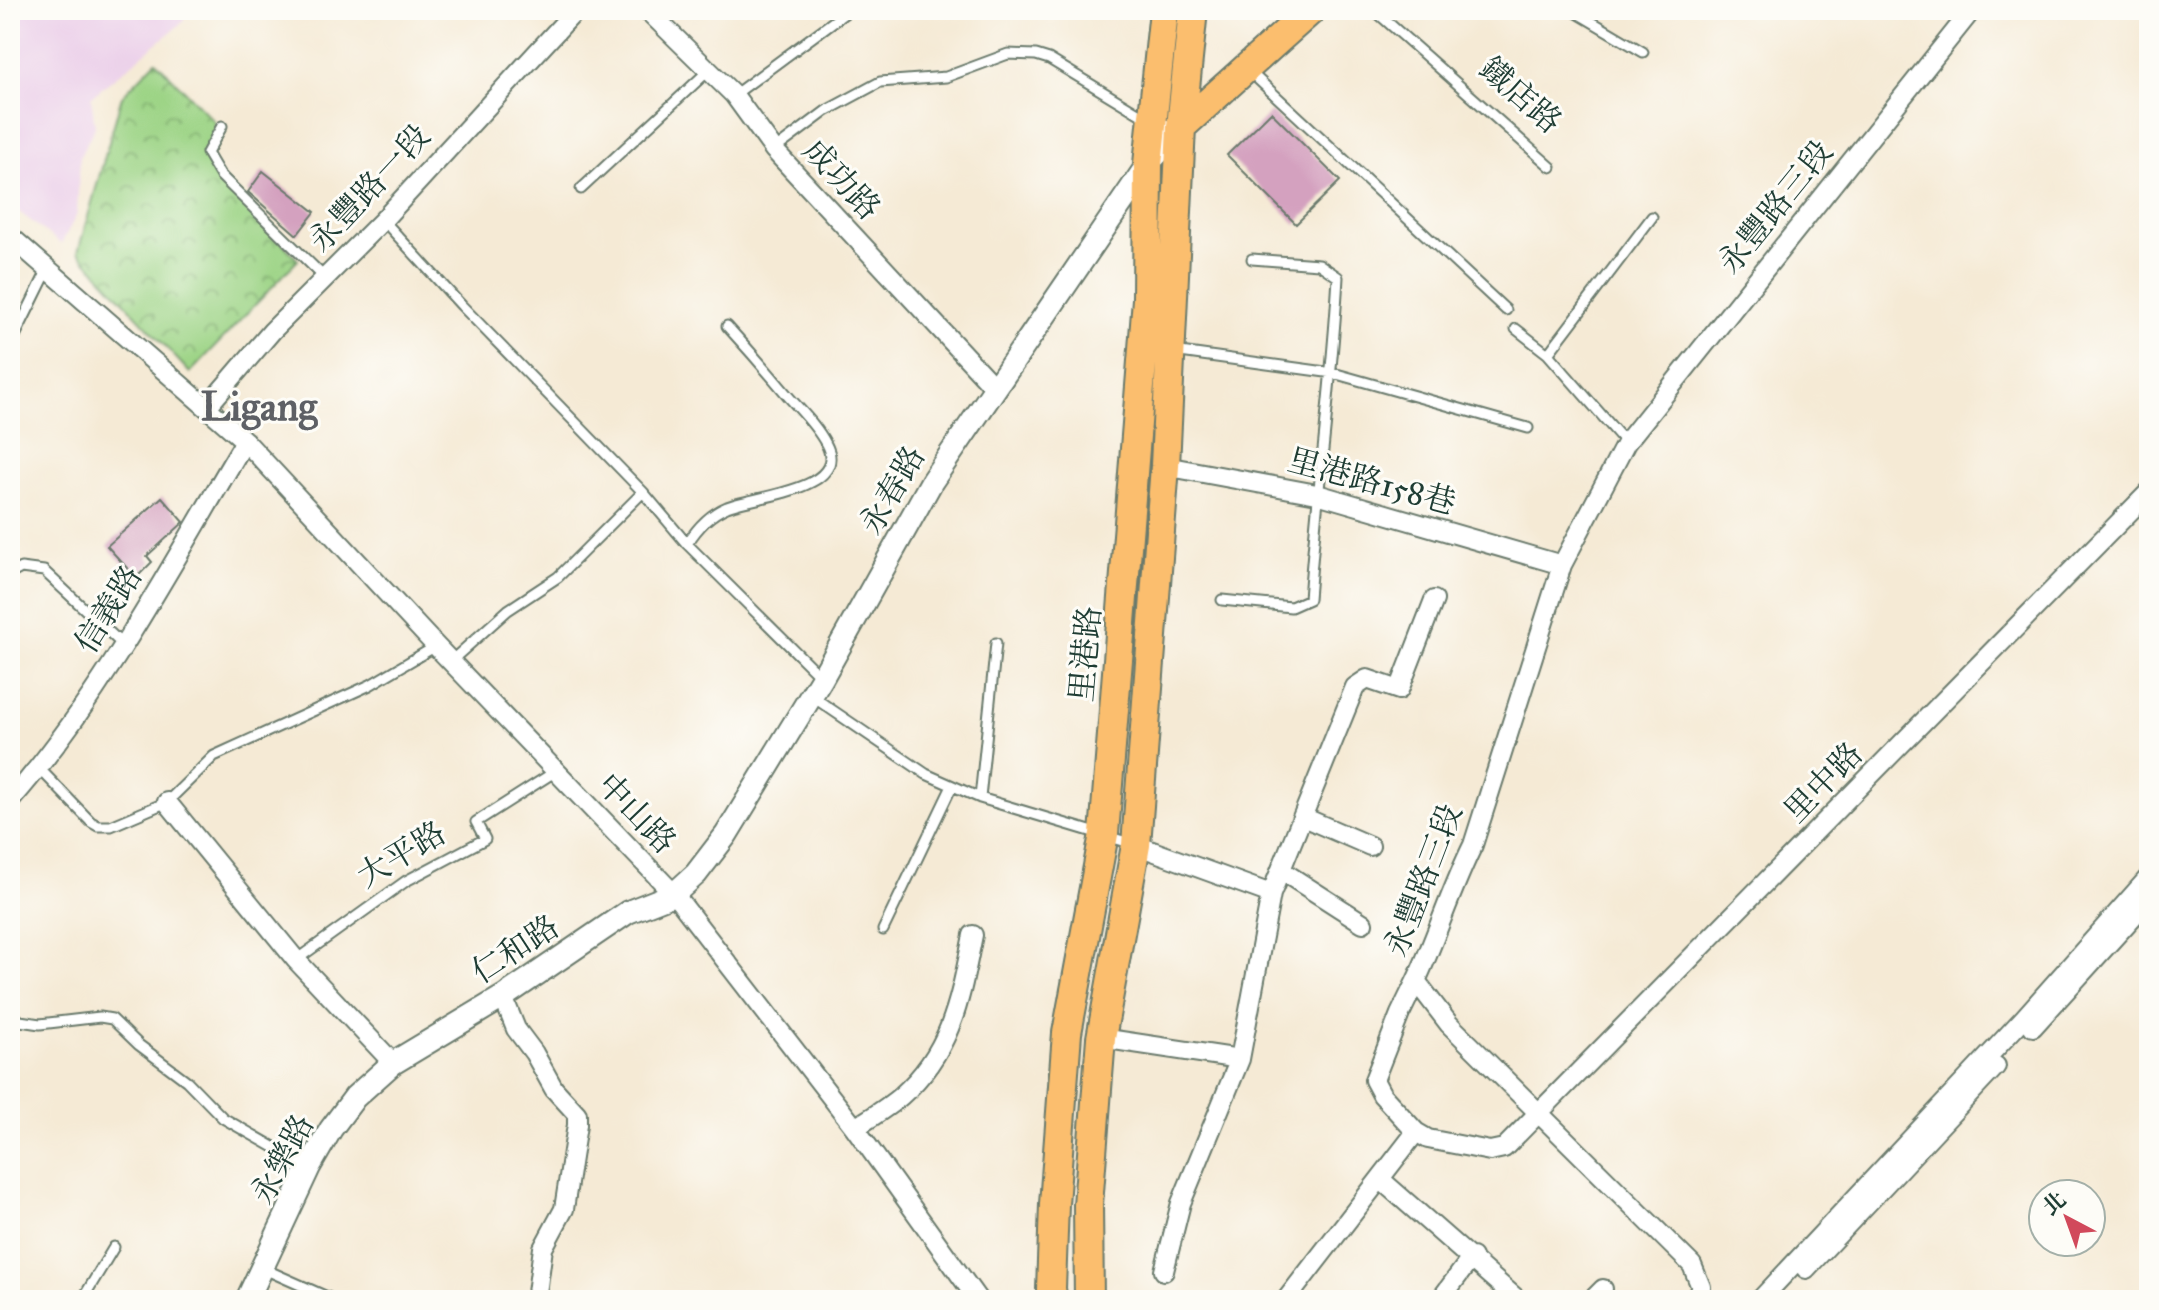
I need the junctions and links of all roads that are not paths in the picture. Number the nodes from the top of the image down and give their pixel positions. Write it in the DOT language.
graph roads {
  1 [pos="576,10"];
  2 [pos="647,10"];
  3 [pos="849,10"];
  4 [pos="1164,10"];
  5 [pos="1193,10"];
  6 [pos="1311,10"];
  7 [pos="1374,10"];
  8 [pos="1572,10"];
  9 [pos="1972,10"];
  10 [pos="1643,52"];
  11 [pos="1247,69"];
  12 [pos="707,72"];
  13 [pos="734,95"];
  14 [pos="1153,122"];
  15 [pos="222,126"];
  16 [pos="1181,127"];
  17 [pos="774,150"];
  18 [pos="1148,164"];
  19 [pos="1551,167"];
  20 [pos="581,189"];
  21 [pos="1652,217"];
  22 [pos="383,220"];
  23 [pos="10,236"];
  24 [pos="1252,259"];
  25 [pos="49,267"];
  26 [pos="325,278"];
  27 [pos="1506,310"];
  28 [pos="727,326"];
  29 [pos="1516,329"];
  30 [pos="10,346"];
  31 [pos="1169,350"];
  32 [pos="1548,354"];
  33 [pos="1333,373"];
  34 [pos="994,387"];
  35 [pos="207,407"];
  36 [pos="1528,428"];
  37 [pos="245,441"];
  38 [pos="1626,443"];
  39 [pos="1165,466"];
  40 [pos="643,492"];
  41 [pos="2149,492"];
  42 [pos="1317,494"];
  43 [pos="687,544"];
  44 [pos="1562,565"];
  45 [pos="10,574"];
  46 [pos="1222,600"];
  47 [pos="1434,600"];
  48 [pos="996,643"];
  49 [pos="123,645"];
  50 [pos="436,646"];
  51 [pos="451,661"];
  52 [pos="816,686"];
  53 [pos="39,768"];
  54 [pos="556,771"];
  55 [pos="952,786"];
  56 [pos="980,798"];
  57 [pos="10,801"];
  58 [pos="167,802"];
  59 [pos="1303,817"];
  60 [pos="1104,834"];
  61 [pos="1136,845"];
  62 [pos="1370,846"];
  63 [pos="1282,871"];
  64 [pos="2149,877"];
  65 [pos="674,894"];
  66 [pos="1271,894"];
  67 [pos="2149,899"];
  68 [pos="1363,923"];
  69 [pos="883,930"];
  70 [pos="973,935"];
  71 [pos="296,960"];
  72 [pos="1416,981"];
  73 [pos="503,997"];
  74 [pos="10,1012"];
  75 [pos="1101,1038"];
  76 [pos="1240,1059"];
  77 [pos="393,1063"];
  78 [pos="1540,1113"];
  79 [pos="855,1128"];
  80 [pos="1416,1132"];
  81 [pos="309,1167"];
  82 [pos="1380,1179"];
  83 [pos="114,1247"];
  84 [pos="1472,1257"];
  85 [pos="262,1268"];
  86 [pos="1164,1271"];
  87 [pos="539,1299"];
  88 [pos="82,1300"];
  89 [pos="247,1300"];
  90 [pos="334,1300"];
  91 [pos="978,1300"];
  92 [pos="1053,1300"];
  93 [pos="1089,1300"];
  94 [pos="1286,1300"];
  95 [pos="1440,1300"];
  96 [pos="1518,1300"];
  97 [pos="1695,1300"];
  98 [pos="1760,1300"];
  99 [pos="1776,1300"];
  1 -- 22 [label="street, 永豐路一段"];
  2 -- 12 [label="street, 成功路"];
  3 -- 13 [label="lane"];
  4 -- 14 [label="main road, 里港路"];
  5 -- 16 [label="main road, 里港路"];
  6 -- 11 [label="main road"];
  7 -- 19 [label="lane, 鐵店路"];
  8 -- 10 [label="lane"];
  9 -- 38 [label="street, 永豐路三段"];
  11 -- 16 [label="main road"];
  11 -- 27 [label="lane"];
  12 -- 13 [label="street, 成功路"];
  12 -- 20 [label="lane"];
  13 -- 17 [label="street, 成功路"];
  14 -- 16 [label="lane"];
  14 -- 17 [label="lane"];
  14 -- 18 [label="main road, 里港路"];
  15 -- 26 [label="lane"];
  16 -- 18 [label="street, 永春路"];
  16 -- 31 [label="main road, 里港路"];
  17 -- 34 [label="street, 成功路"];
  18 -- 34 [label="street, 永春路"];
  18 -- 60 [label="main road, 里港路"];
  21 -- 32 [label="lane"];
  22 -- 26 [label="street, 永豐路一段"];
  22 -- 40 [label="lane"];
  23 -- 25 [label="street, 中山路"];
  24 -- 33 [label="lane"];
  25 -- 30 [label="lane"];
  25 -- 35 [label="street, 中山路"];
  26 -- 35 [label="street, 永豐路一段"];
  28 -- 43 [label="lane"];
  29 -- 32 [label="lane"];
  31 -- 33 [label="lane"];
  31 -- 39 [label="main road, 里港路"];
  32 -- 38 [label="lane"];
  33 -- 36 [label="lane"];
  33 -- 42 [label="lane"];
  34 -- 52 [label="street, 永春路"];
  35 -- 37 [label="street, 中山路"];
  37 -- 49 [label="street, 信義路"];
  37 -- 50 [label="street, 中山路"];
  38 -- 44 [label="street, 永豐路三段"];
  39 -- 42 [label="street, 里港路158巷"];
  39 -- 61 [label="main road, 里港路"];
  40 -- 43 [label="lane"];
  40 -- 51 [label="lane"];
  41 -- 78 [label="street, 里中路"];
  42 -- 44 [label="street, 里港路158巷"];
  42 -- 46 [label="lane"];
  43 -- 52 [label="lane"];
  44 -- 72 [label="street, 永豐路三段"];
  45 -- 49 [label="lane"];
  47 -- 59 [label="street"];
  48 -- 56 [label="lane"];
  49 -- 53 [label="street, 信義路"];
  50 -- 51 [label="street, 中山路"];
  50 -- 58 [label="lane"];
  51 -- 54 [label="street, 中山路"];
  52 -- 55 [label="lane"];
  52 -- 65 [label="street, 永春路"];
  53 -- 57 [label="street, 信義路"];
  53 -- 58 [label="lane"];
  54 -- 65 [label="street, 中山路"];
  54 -- 71 [label="lane, 大平路"];
  55 -- 56 [label="lane"];
  55 -- 69 [label="lane"];
  56 -- 60 [label="lane"];
  58 -- 71 [label="street"];
  59 -- 62 [label="street"];
  59 -- 63 [label="street"];
  60 -- 61 [label="lane"];
  60 -- 92 [label="main road, 里港路"];
  61 -- 66 [label="street"];
  61 -- 75 [label="main road, 里港路"];
  63 -- 66 [label="street"];
  63 -- 68 [label="street"];
  64 -- 98 [label="street"];
  65 -- 73 [label="street, 仁和路"];
  65 -- 79 [label="street, 中山路"];
  66 -- 76 [label="street"];
  67 -- 99 [label="street"];
  70 -- 79 [label="street"];
  71 -- 77 [label="street"];
  72 -- 78 [label="street, 永豐路三段"];
  72 -- 80 [label="street"];
  73 -- 77 [label="street, 仁和路"];
  73 -- 87 [label="street"];
  74 -- 81 [label="lane"];
  75 -- 76 [label="street"];
  75 -- 93 [label="main road, 里港路"];
  76 -- 86 [label="street"];
  77 -- 81 [label="street, 永樂路"];
  78 -- 80 [label="street, 里中路"];
  78 -- 97 [label="street, 永豐路三段"];
  79 -- 91 [label="street, 中山路"];
  80 -- 82 [label="street"];
  81 -- 85 [label="street, 永樂路"];
  82 -- 84 [label="street"];
  82 -- 94 [label="street"];
  83 -- 88 [label="lane"];
  84 -- 95 [label="street"];
  84 -- 96 [label="street"];
  85 -- 89 [label="street, 永樂路"];
  85 -- 90 [label="lane"];
}
